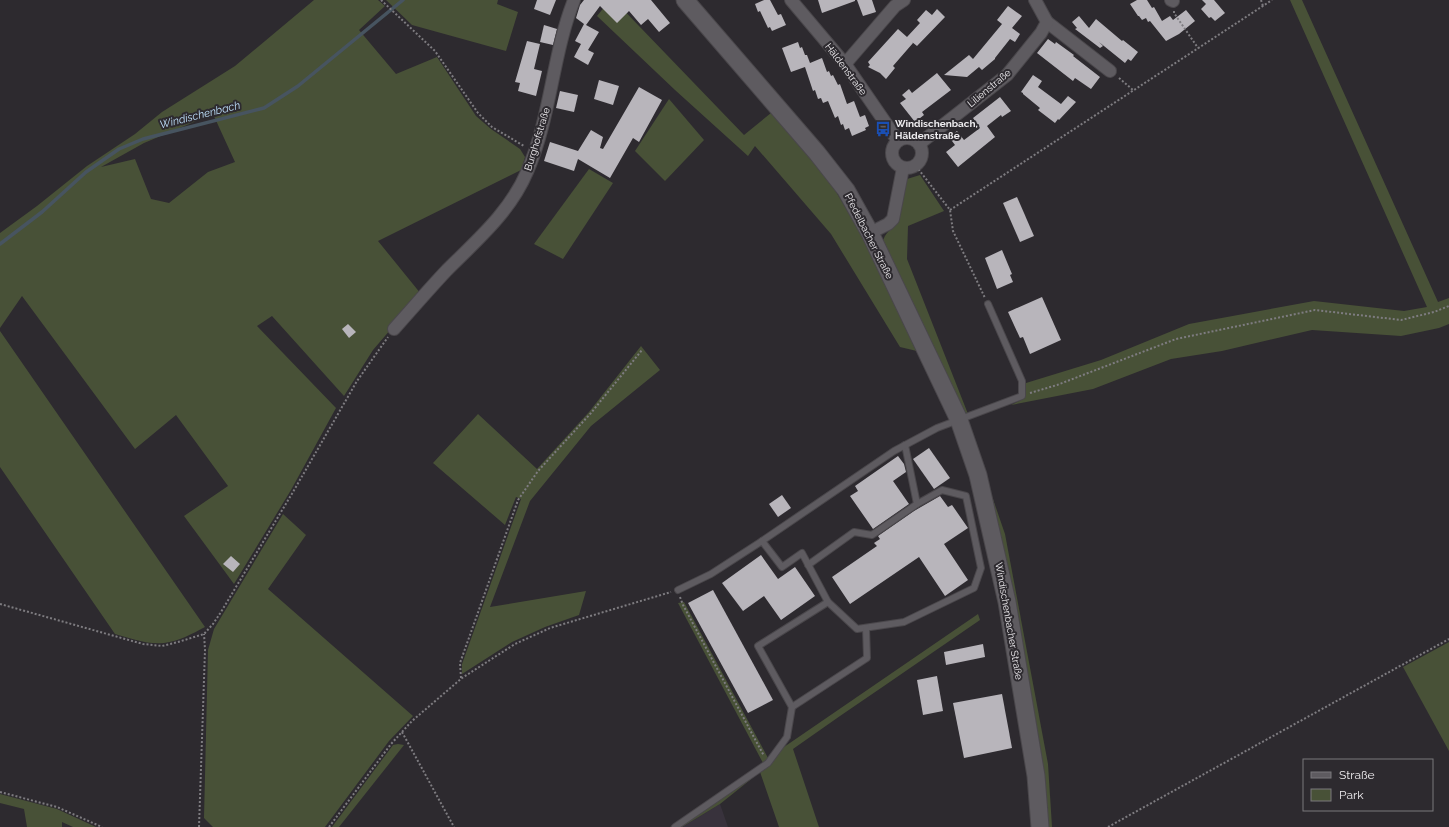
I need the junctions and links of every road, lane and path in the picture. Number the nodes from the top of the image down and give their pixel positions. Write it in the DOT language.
graph roads {
  1 [pos="381,0"];
  2 [pos="574,0"];
  3 [pos="685,0"];
  4 [pos="791,0"];
  5 [pos="904,0"];
  6 [pos="1035,0"];
  7 [pos="1261,0"];
  8 [pos="1272,0"];
  9 [pos="1172,1"];
  10 [pos="1263,6"];
  11 [pos="1048,22"];
  12 [pos="1198,48"];
  13 [pos="845,64"];
  14 [pos="1110,71"];
  15 [pos="1133,90"];
  16 [pos="898,141"];
  17 [pos="919,144"];
  18 [pos="535,151"];
  19 [pos="916,166"];
  20 [pos="903,168"];
  21 [pos="950,210"];
  22 [pos="870,233"];
  23 [pos="988,304"];
  24 [pos="1449,306"];
  25 [pos="394,328"];
  26 [pos="642,350"];
  27 [pos="1022,396"];
  28 [pos="959,420"];
  29 [pos="905,445"];
  30 [pos="917,504"];
  31 [pos="762,541"];
  32 [pos="808,565"];
  33 [pos="678,590"];
  34 [pos="828,602"];
  35 [pos="0,604"];
  36 [pos="866,628"];
  37 [pos="204,634"];
  38 [pos="1449,639"];
  39 [pos="462,678"];
  40 [pos="792,707"];
  41 [pos="402,732"];
  42 [pos="768,763"];
  43 [pos="0,792"];
  44 [pos="102,827"];
  45 [pos="199,827"];
  46 [pos="329,827"];
  47 [pos="454,827"];
  48 [pos="675,827"];
  49 [pos="1040,827"];
  50 [pos="1108,827"];
  1 -- 18 [label="path"];
  2 -- 18 [label="street, Burghofstraße"];
  3 -- 22 [label="street, Pfedelbacher Straße"];
  4 -- 13 [label="street, Häldenstraße"];
  5 -- 13 [label="street"];
  6 -- 11 [label="street"];
  7 -- 10 [label="path"];
  8 -- 10 [label="path"];
  9 -- 12 [label="path"];
  10 -- 12 [label="path"];
  11 -- 14 [label="street"];
  11 -- 17 [label="street, Lilienstraße"];
  12 -- 15 [label="path"];
  13 -- 16 [label="street, Häldenstraße"];
  14 -- 15 [label="path"];
  15 -- 21 [label="path"];
  16 -- 17 [label="street"];
  16 -- 20 [label="street"];
  17 -- 19 [label="street"];
  18 -- 25 [label="street, Burghofstraße"];
  19 -- 20 [label="street"];
  19 -- 21 [label="path"];
  20 -- 22 [label="street"];
  21 -- 23 [label="path"];
  22 -- 28 [label="street, Pfedelbacher Straße"];
  23 -- 27 [label="lane"];
  24 -- 27 [label="path"];
  25 -- 37 [label="path"];
  26 -- 39 [label="path"];
  27 -- 28 [label="lane"];
  28 -- 29 [label="lane"];
  28 -- 49 [label="street, Windischenbacher Straße"];
  29 -- 30 [label="lane"];
  29 -- 31 [label="lane"];
  30 -- 32 [label="lane"];
  30 -- 36 [label="lane"];
  31 -- 32 [label="lane"];
  31 -- 33 [label="lane"];
  32 -- 34 [label="lane"];
  33 -- 39 [label="path"];
  33 -- 42 [label="path"];
  34 -- 36 [label="lane"];
  34 -- 40 [label="lane"];
  35 -- 37 [label="path"];
  36 -- 40 [label="lane"];
  37 -- 45 [label="path"];
  38 -- 50 [label="path"];
  39 -- 41 [label="path"];
  40 -- 42 [label="lane"];
  41 -- 46 [label="path"];
  41 -- 47 [label="path"];
  42 -- 48 [label="lane"];
  43 -- 44 [label="path"];
}
